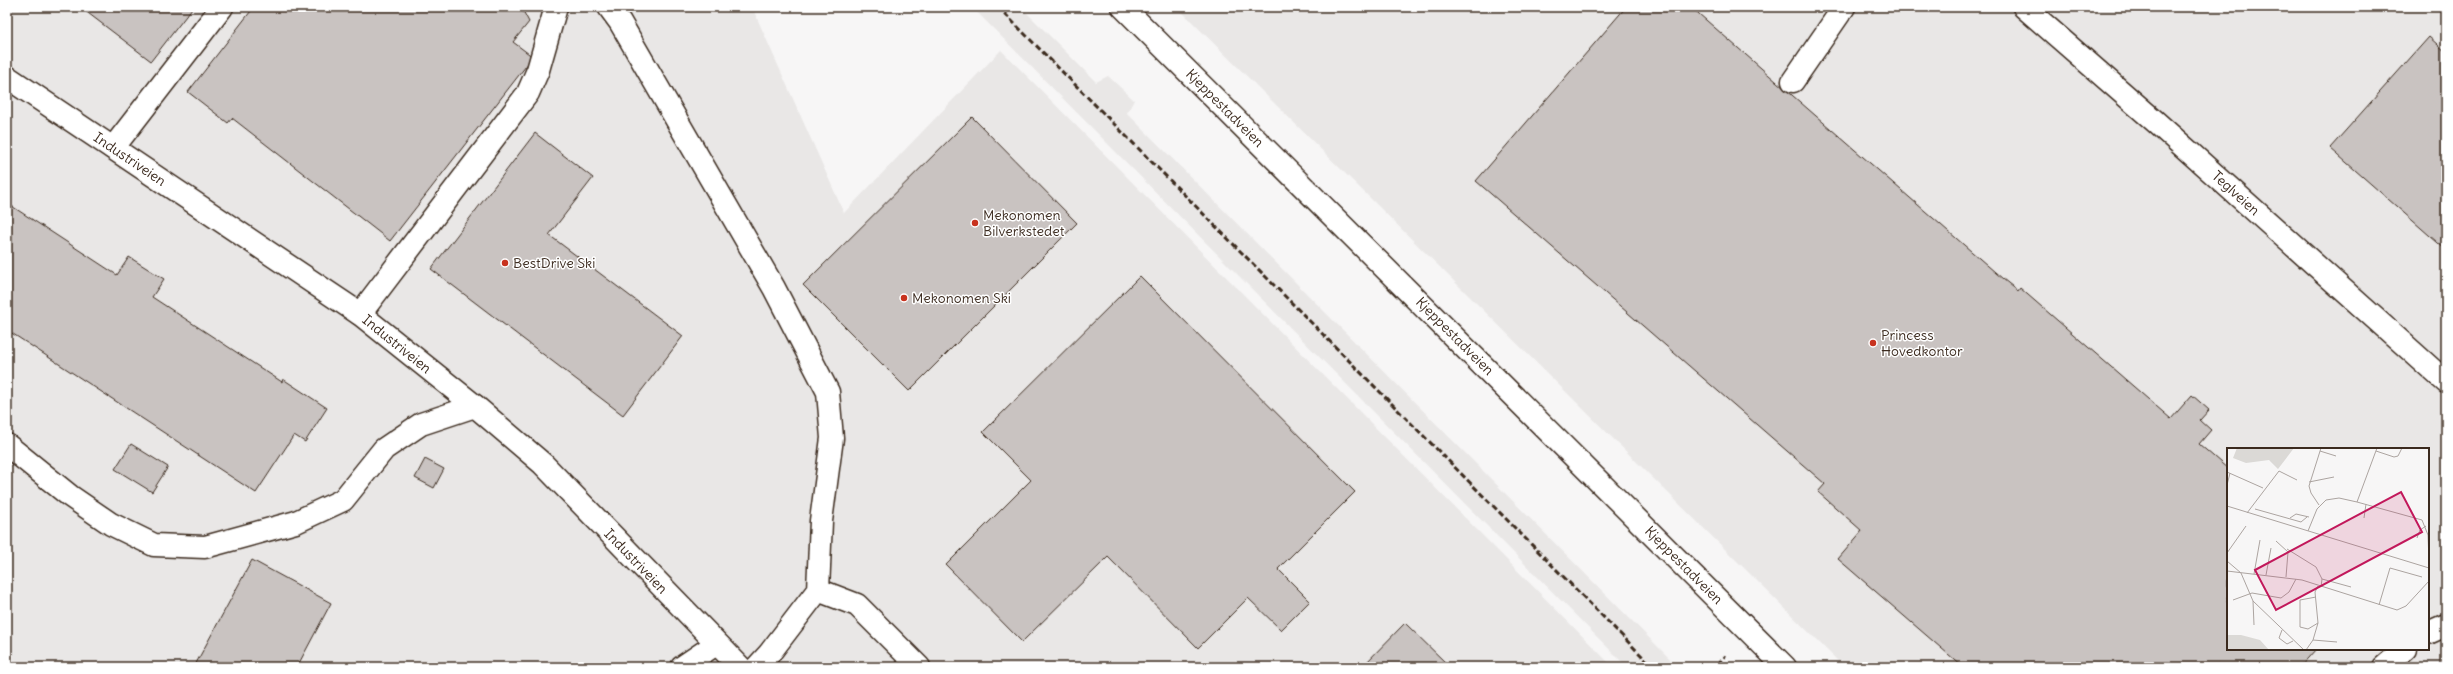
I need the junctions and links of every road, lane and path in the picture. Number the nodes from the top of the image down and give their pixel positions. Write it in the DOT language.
graph roads {
  1 [pos="222,7"];
  2 [pos="556,7"];
  3 [pos="609,7"];
  4 [pos="1122,7"];
  5 [pos="1844,7"];
  6 [pos="2024,7"];
  7 [pos="7,77"];
  8 [pos="1793,81"];
  9 [pos="113,148"];
  10 [pos="360,314"];
  11 [pos="2446,382"];
  12 [pos="475,406"];
  13 [pos="7,446"];
  14 [pos="818,590"];
  15 [pos="2446,625"];
  16 [pos="2429,633"];
  17 [pos="716,644"];
  18 [pos="2404,650"];
  19 [pos="682,667"];
  20 [pos="740,667"];
  21 [pos="757,667"];
  22 [pos="919,667"];
  23 [pos="1785,667"];
  24 [pos="2384,667"];
  1 -- 9 [label="street"];
  2 -- 10 [label="street"];
  3 -- 14 [label="street"];
  4 -- 23 [label="street, Kjeppestadveien"];
  5 -- 8 [label="street"];
  6 -- 11 [label="street, Teglveien"];
  7 -- 9 [label="street, Industriveien"];
  9 -- 10 [label="street, Industriveien"];
  10 -- 12 [label="street, Industriveien"];
  12 -- 13 [label="street"];
  12 -- 17 [label="street, Industriveien"];
  14 -- 21 [label="street"];
  14 -- 22 [label="street"];
  15 -- 16 [label="street"];
  17 -- 19 [label="street"];
  17 -- 20 [label="street, Industriveien"];
  18 -- 24 [label="street"];
}
